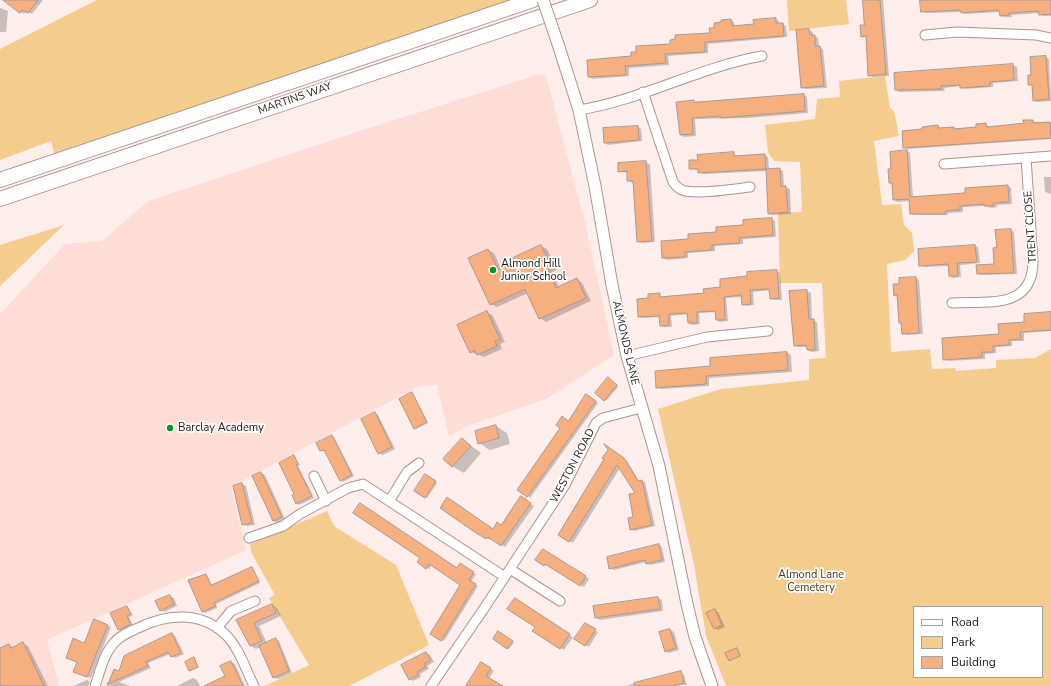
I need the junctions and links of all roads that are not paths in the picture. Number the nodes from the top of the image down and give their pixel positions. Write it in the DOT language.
graph roads {
  1 [pos="533,0"];
  2 [pos="543,0"];
  3 [pos="590,0"];
  4 [pos="925,34"];
  5 [pos="1051,38"];
  6 [pos="762,56"];
  7 [pos="643,92"];
  8 [pos="579,110"];
  9 [pos="1051,156"];
  10 [pos="1026,158"];
  11 [pos="944,164"];
  12 [pos="0,180"];
  13 [pos="750,187"];
  14 [pos="0,199"];
  15 [pos="952,303"];
  16 [pos="768,331"];
  17 [pos="627,356"];
  18 [pos="641,408"];
  19 [pos="419,463"];
  20 [pos="314,476"];
  21 [pos="390,500"];
  22 [pos="326,501"];
  23 [pos="249,538"];
  24 [pos="508,573"];
  25 [pos="255,601"];
  26 [pos="560,601"];
  27 [pos="217,628"];
  28 [pos="95,686"];
  29 [pos="254,686"];
  30 [pos="431,686"];
  31 [pos="712,686"];
  1 -- 12 [label="main road"];
  2 -- 8 [label="street, ALMONDS LANE, bridge"];
  3 -- 14 [label="main road, MARTINS WAY"];
  4 -- 5 [label="street"];
  6 -- 7 [label="street"];
  7 -- 8 [label="street"];
  7 -- 13 [label="street"];
  8 -- 17 [label="street, ALMONDS LANE"];
  9 -- 10 [label="street"];
  10 -- 11 [label="street"];
  10 -- 15 [label="street, TRENT CLOSE"];
  16 -- 17 [label="street"];
  17 -- 18 [label="street, ALMONDS LANE"];
  18 -- 24 [label="street, WESTON ROAD"];
  18 -- 31 [label="street, ALMONDS LANE"];
  19 -- 21 [label="street"];
  20 -- 22 [label="street"];
  21 -- 22 [label="street"];
  21 -- 24 [label="street"];
  22 -- 23 [label="street"];
  24 -- 26 [label="street"];
  24 -- 30 [label="street, WESTON ROAD"];
  25 -- 27 [label="street"];
  27 -- 28 [label="street"];
  27 -- 29 [label="street"];
}
